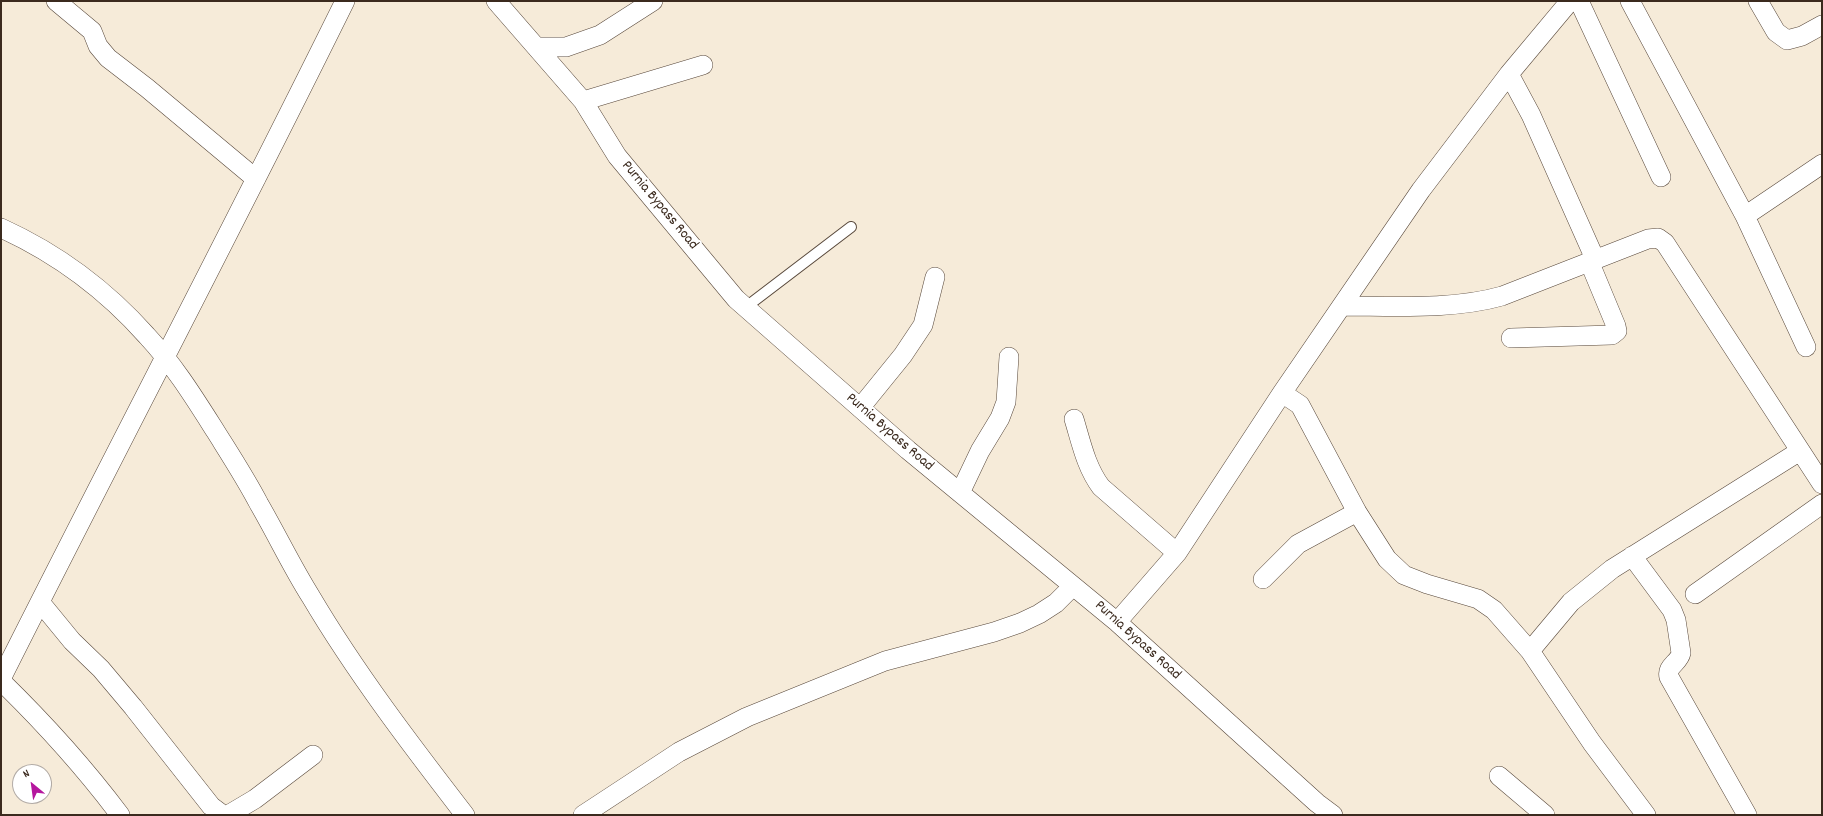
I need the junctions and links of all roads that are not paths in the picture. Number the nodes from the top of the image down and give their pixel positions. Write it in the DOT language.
graph roads {
  1 [pos="56,1"];
  2 [pos="345,1"];
  3 [pos="496,1"];
  4 [pos="653,1"];
  5 [pos="1570,1"];
  6 [pos="1579,1"];
  7 [pos="1630,1"];
  8 [pos="1758,1"];
  9 [pos="1822,25"];
  10 [pos="536,47"];
  11 [pos="703,65"];
  12 [pos="1510,74"];
  13 [pos="583,101"];
  14 [pos="1822,164"];
  15 [pos="1660,177"];
  16 [pos="256,179"];
  17 [pos="1745,216"];
  18 [pos="851,227"];
  19 [pos="1,228"];
  20 [pos="1592,260"];
  21 [pos="935,277"];
  22 [pos="1342,306"];
  23 [pos="746,307"];
  24 [pos="1511,338"];
  25 [pos="1806,347"];
  26 [pos="164,356"];
  27 [pos="1009,357"];
  28 [pos="1282,393"];
  29 [pos="860,408"];
  30 [pos="1074,419"];
  31 [pos="1800,451"];
  32 [pos="1822,484"];
  33 [pos="960,493"];
  34 [pos="1822,504"];
  35 [pos="1357,512"];
  36 [pos="1177,553"];
  37 [pos="1632,556"];
  38 [pos="1263,579"];
  39 [pos="1074,586"];
  40 [pos="1695,594"];
  41 [pos="40,602"];
  42 [pos="1117,622"];
  43 [pos="1530,651"];
  44 [pos="1,680"];
  45 [pos="313,755"];
  46 [pos="1499,776"];
  47 [pos="120,815"];
  48 [pos="223,815"];
  49 [pos="228,815"];
  50 [pos="465,815"];
  51 [pos="583,815"];
  52 [pos="1333,815"];
  53 [pos="1545,815"];
  54 [pos="1646,815"];
  55 [pos="1747,815"];
  1 -- 16 [label="street"];
  2 -- 16 [label="street"];
  3 -- 10 [label="street, Purnia Bypass Road"];
  4 -- 10 [label="street"];
  5 -- 12 [label="street"];
  6 -- 15 [label="street"];
  7 -- 17 [label="street"];
  8 -- 9 [label="street"];
  10 -- 13 [label="street, Purnia Bypass Road"];
  11 -- 13 [label="street"];
  12 -- 20 [label="street"];
  12 -- 22 [label="street"];
  13 -- 23 [label="street, Purnia Bypass Road"];
  14 -- 17 [label="street"];
  16 -- 26 [label="street"];
  17 -- 25 [label="street"];
  18 -- 23 [label="lane"];
  19 -- 26 [label="street"];
  20 -- 22 [label="street"];
  20 -- 24 [label="street"];
  20 -- 31 [label="street"];
  21 -- 29 [label="street"];
  22 -- 28 [label="street"];
  23 -- 29 [label="street, Purnia Bypass Road"];
  26 -- 41 [label="street"];
  26 -- 50 [label="street"];
  27 -- 33 [label="street"];
  28 -- 35 [label="street"];
  28 -- 36 [label="street"];
  29 -- 33 [label="street, Purnia Bypass Road"];
  30 -- 36 [label="street"];
  31 -- 32 [label="street"];
  31 -- 37 [label="street"];
  33 -- 39 [label="street, Purnia Bypass Road"];
  34 -- 40 [label="street"];
  35 -- 38 [label="street"];
  35 -- 43 [label="street"];
  36 -- 42 [label="street"];
  37 -- 43 [label="street"];
  37 -- 55 [label="street"];
  39 -- 42 [label="street, Purnia Bypass Road"];
  39 -- 51 [label="street"];
  41 -- 44 [label="street"];
  41 -- 48 [label="street"];
  42 -- 52 [label="street, Purnia Bypass Road"];
  43 -- 54 [label="street"];
  44 -- 47 [label="street"];
  45 -- 49 [label="street"];
  46 -- 53 [label="street"];
}
